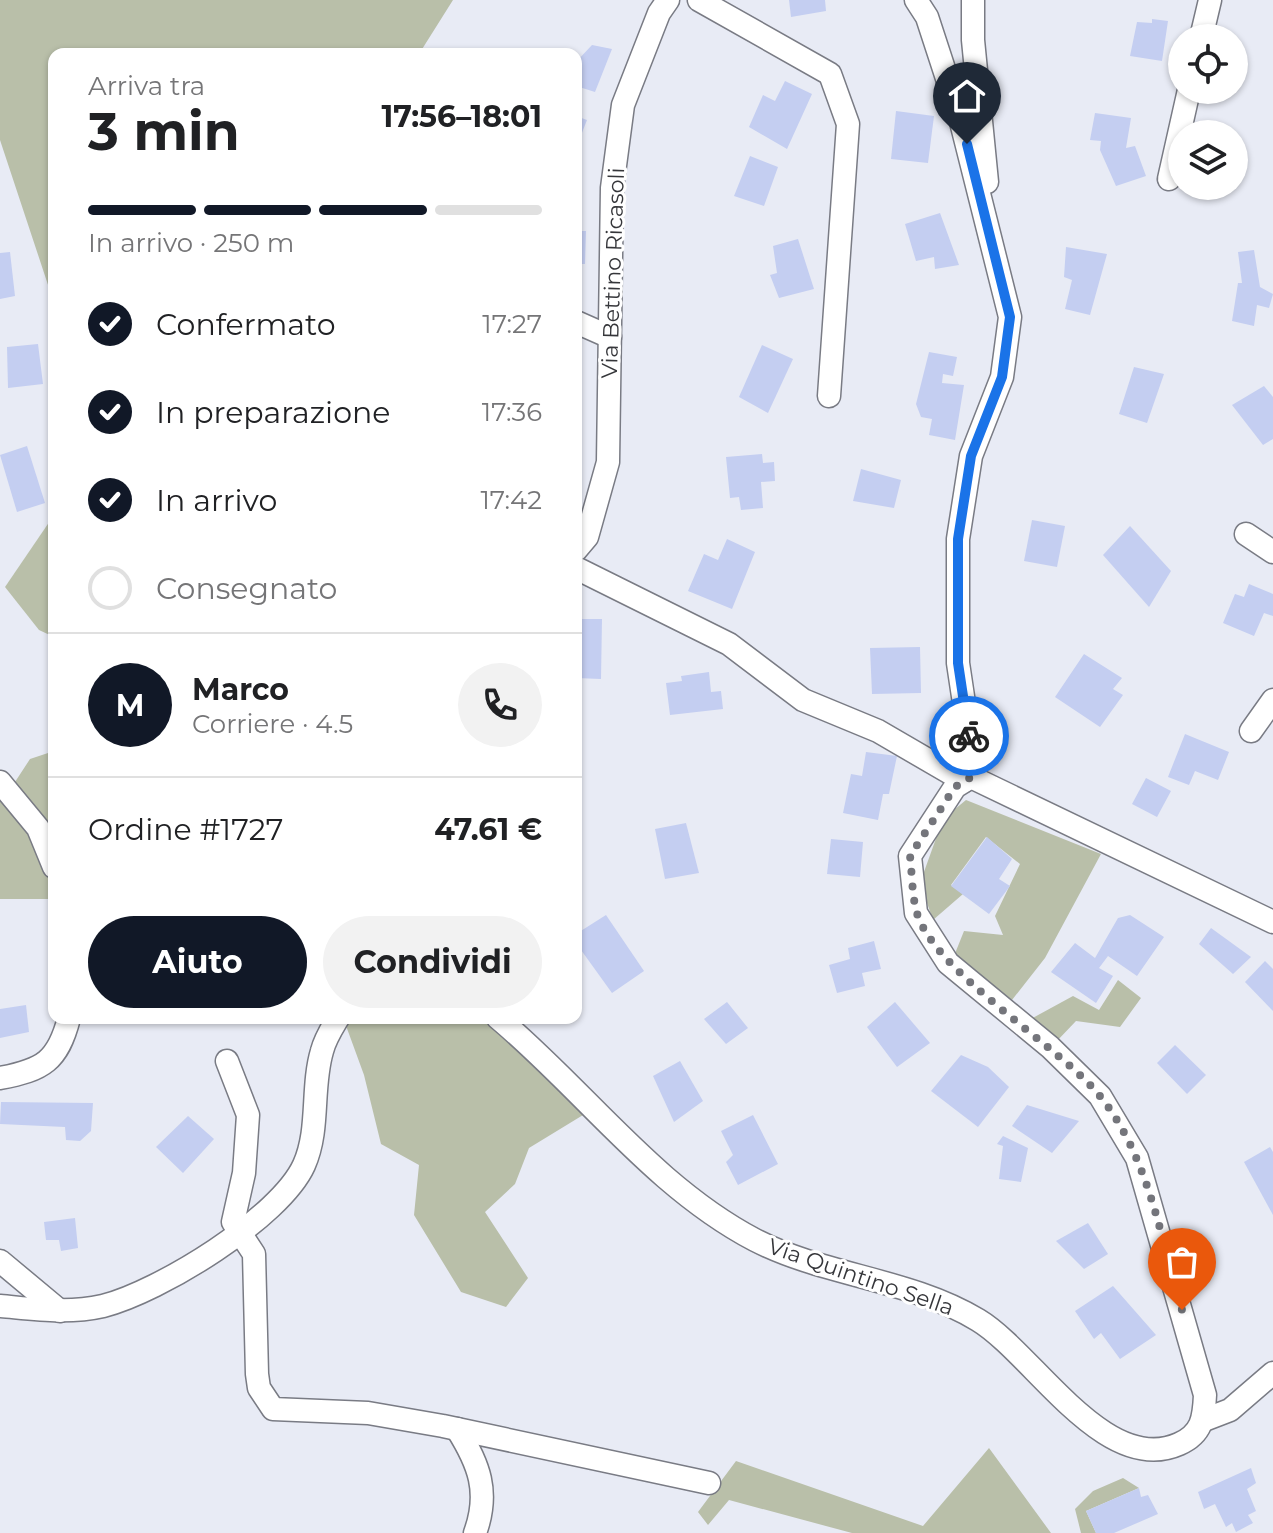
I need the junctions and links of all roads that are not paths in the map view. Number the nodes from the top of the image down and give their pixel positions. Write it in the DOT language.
graph roads {
  1 [pos="668,0"];
  2 [pos="699,0"];
  3 [pos="916,0"];
  4 [pos="973,0"];
  5 [pos="1210,0"];
  6 [pos="1204,24"];
  7 [pos="993,249"];
  8 [pos="582,325"];
  9 [pos="610,337"];
  10 [pos="829,396"];
  11 [pos="1246,534"];
  12 [pos="582,543"];
  13 [pos="1273,552"];
  14 [pos="582,571"];
  15 [pos="1273,700"];
  16 [pos="1251,731"];
  17 [pos="967,779"];
  18 [pos="0,782"];
  19 [pos="48,852"];
  20 [pos="1273,922"];
  21 [pos="68,1024"];
  22 [pos="335,1024"];
  23 [pos="508,1024"];
  24 [pos="227,1061"];
  25 [pos="0,1078"];
  26 [pos="240,1233"];
  27 [pos="0,1261"];
  28 [pos="0,1306"];
  29 [pos="61,1312"];
  30 [pos="1273,1373"];
  31 [pos="1204,1420"];
  32 [pos="457,1429"];
  33 [pos="709,1483"];
  34 [pos="475,1533"];
  1 -- 9 [label="street, Via Bettino Ricasoli"];
  2 -- 10 [label="street"];
  3 -- 7 [label="street"];
  4 -- 7 [label="street"];
  5 -- 6 [label="street"];
  7 -- 17 [label="street"];
  8 -- 9 [label="street"];
  9 -- 12 [label="street, Via Bettino Ricasoli"];
  11 -- 13 [label="street"];
  14 -- 17 [label="street"];
  15 -- 16 [label="street"];
  17 -- 20 [label="street"];
  17 -- 31 [label="street"];
  18 -- 19 [label="street"];
  21 -- 25 [label="street"];
  22 -- 26 [label="street"];
  23 -- 31 [label="street, Via Quintino Sella"];
  24 -- 26 [label="street"];
  26 -- 29 [label="street"];
  26 -- 32 [label="street"];
  27 -- 29 [label="street"];
  28 -- 29 [label="street"];
  30 -- 31 [label="street, Via Quintino Sella"];
  32 -- 33 [label="street"];
  32 -- 34 [label="street"];
}
